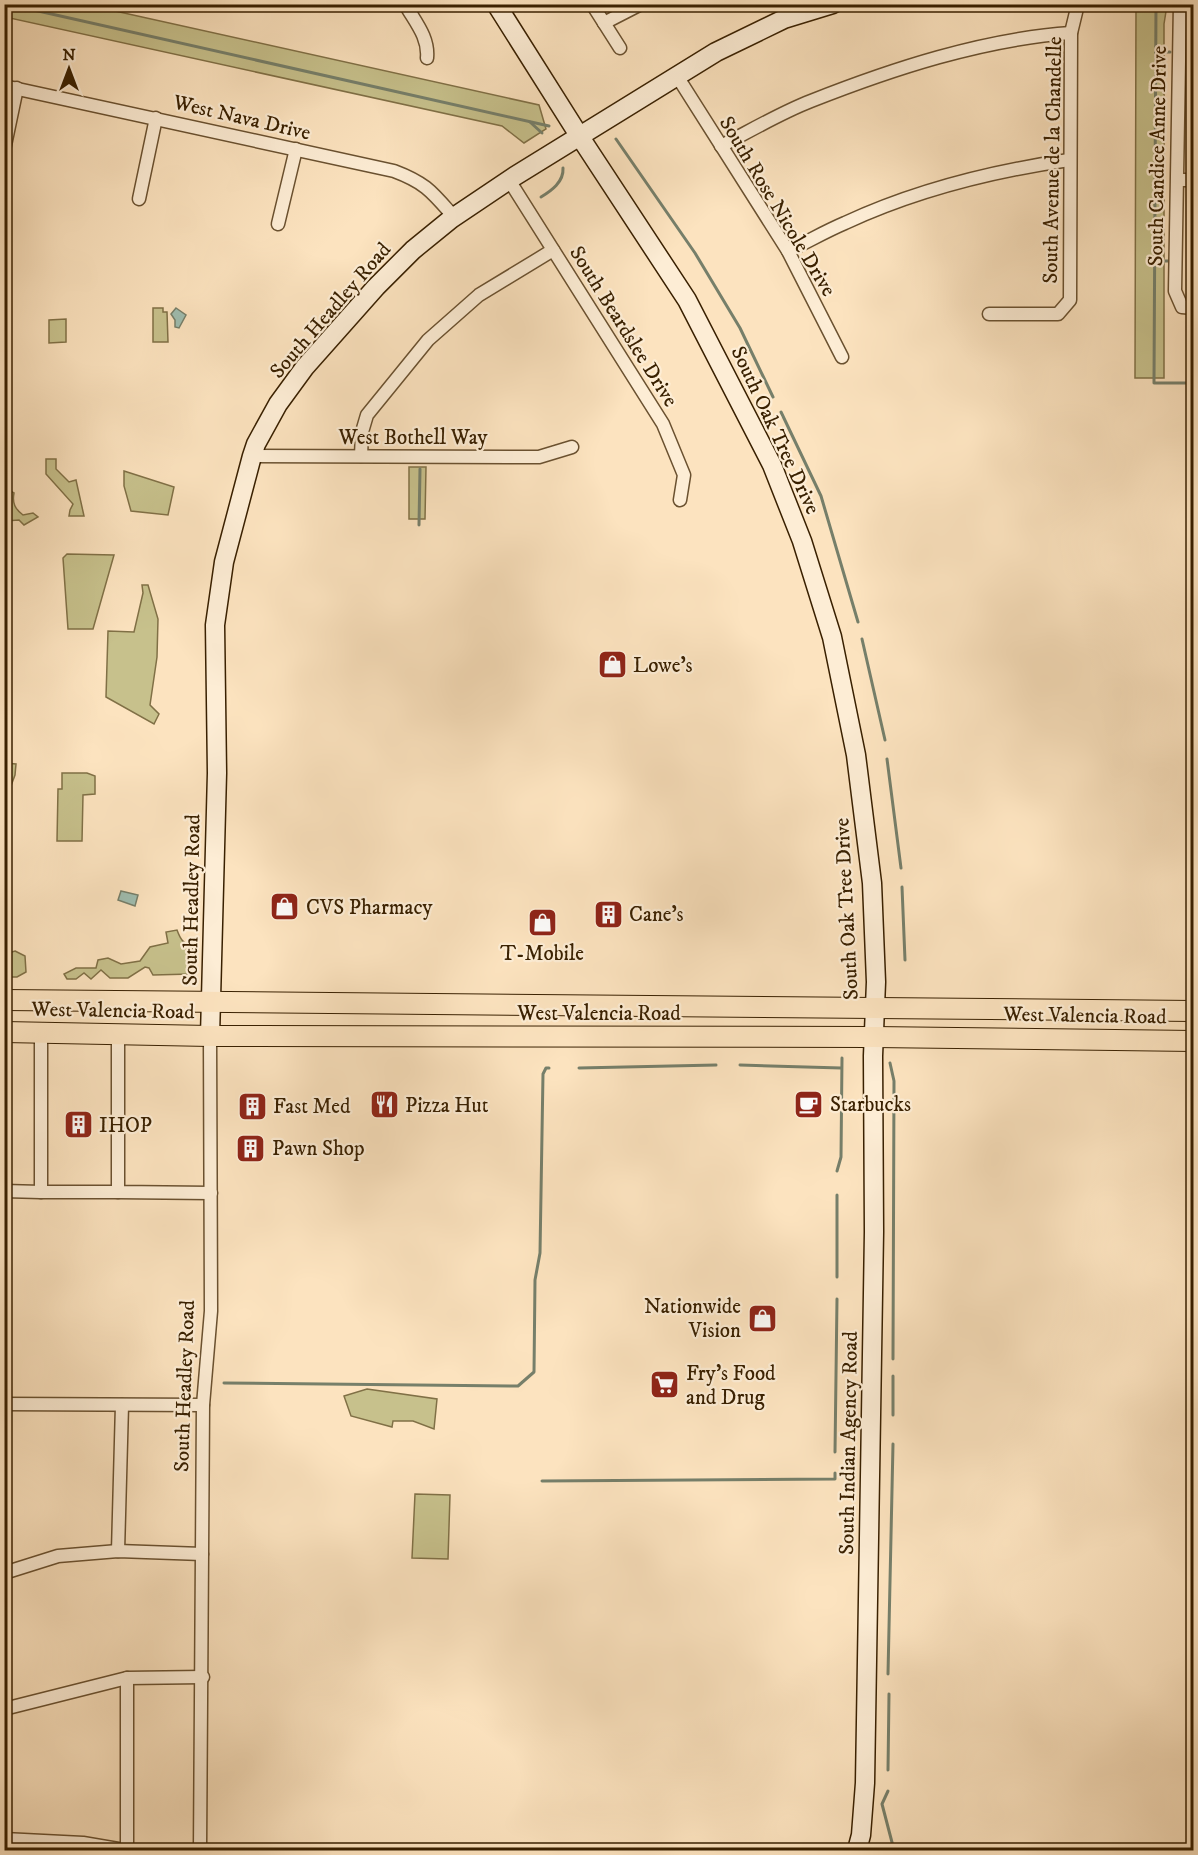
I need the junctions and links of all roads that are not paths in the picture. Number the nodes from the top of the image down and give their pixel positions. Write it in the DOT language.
graph roads {
  1 [pos="367,4"];
  2 [pos="377,4"];
  3 [pos="405,4"];
  4 [pos="496,4"];
  5 [pos="592,4"];
  6 [pos="641,4"];
  7 [pos="833,4"];
  8 [pos="1078,4"];
  9 [pos="1180,4"];
  10 [pos="604,23"];
  11 [pos="1071,33"];
  12 [pos="620,48"];
  13 [pos="427,58"];
  14 [pos="676,76"];
  15 [pos="4,86"];
  16 [pos="17,88"];
  17 [pos="156,118"];
  18 [pos="580,137"];
  19 [pos="720,146"];
  20 [pos="296,149"];
  21 [pos="4,150"];
  22 [pos="1069,160"];
  23 [pos="509,180"];
  24 [pos="1178,180"];
  25 [pos="1194,180"];
  26 [pos="139,199"];
  27 [pos="454,218"];
  28 [pos="278,224"];
  29 [pos="553,250"];
  30 [pos="788,251"];
  31 [pos="1188,307"];
  32 [pos="988,314"];
  33 [pos="842,357"];
  34 [pos="572,447"];
  35 [pos="252,456"];
  36 [pos="361,456"];
  37 [pos="680,500"];
  38 [pos="4,1000"];
  39 [pos="211,1002"];
  40 [pos="575,1005"];
  41 [pos="875,1007"];
  42 [pos="1169,1011"];
  43 [pos="1194,1011"];
  44 [pos="4,1032"];
  45 [pos="41,1033"];
  46 [pos="117,1034"];
  47 [pos="210,1036"];
  48 [pos="573,1036"];
  49 [pos="874,1037"];
  50 [pos="1168,1040"];
  51 [pos="1194,1041"];
  52 [pos="4,1191"];
  53 [pos="41,1192"];
  54 [pos="117,1192"];
  55 [pos="211,1193"];
  56 [pos="4,1404"];
  57 [pos="122,1405"];
  58 [pos="203,1405"];
  59 [pos="118,1551"];
  60 [pos="202,1554"];
  61 [pos="4,1573"];
  62 [pos="203,1677"];
  63 [pos="127,1678"];
  64 [pos="4,1709"];
  65 [pos="4,1839"];
  66 [pos="125,1851"];
  67 [pos="200,1851"];
  68 [pos="857,1851"];
  1 -- 2 [label="street"];
  3 -- 13 [label="street"];
  4 -- 18 [label="street, South Oak Tree Drive"];
  5 -- 10 [label="street"];
  6 -- 10 [label="street"];
  7 -- 14 [label="street, South Headley Road"];
  8 -- 11 [label="street, South Avenue de la Chandelle"];
  9 -- 24 [label="street, South Candice Anne Drive"];
  10 -- 12 [label="street"];
  11 -- 19 [label="street"];
  11 -- 22 [label="street, South Avenue de la Chandelle"];
  14 -- 18 [label="street, South Headley Road"];
  14 -- 19 [label="street, South Rose Nicole Drive"];
  15 -- 16 [label="street, West Nava Drive"];
  16 -- 17 [label="street, West Nava Drive"];
  16 -- 21 [label="street"];
  17 -- 20 [label="street, West Nava Drive"];
  17 -- 26 [label="street"];
  18 -- 23 [label="street, South Headley Road"];
  18 -- 41 [label="street, South Oak Tree Drive"];
  19 -- 30 [label="street, South Rose Nicole Drive"];
  20 -- 27 [label="street, West Nava Drive"];
  20 -- 28 [label="street"];
  22 -- 30 [label="street"];
  22 -- 32 [label="street, South Avenue de la Chandelle"];
  23 -- 27 [label="street, South Headley Road"];
  23 -- 29 [label="street, South Beardslee Drive"];
  24 -- 25 [label="street"];
  24 -- 31 [label="street, South Candice Anne Drive"];
  27 -- 35 [label="street, South Headley Road"];
  29 -- 36 [label="street"];
  29 -- 37 [label="street, South Beardslee Drive"];
  30 -- 33 [label="street, South Rose Nicole Drive"];
  34 -- 36 [label="street, West Bothell Way"];
  35 -- 36 [label="street, West Bothell Way"];
  35 -- 39 [label="street, South Headley Road"];
  38 -- 39 [label="main road, West Valencia Road"];
  39 -- 40 [label="main road, West Valencia Road"];
  39 -- 47 [label="street, South Headley Road"];
  40 -- 41 [label="main road, West Valencia Road"];
  40 -- 48 [label="main road"];
  41 -- 42 [label="main road, West Valencia Road"];
  41 -- 49 [label="street, South Oak Tree Drive"];
  42 -- 43 [label="main road, West Valencia Road"];
  42 -- 50 [label="main road"];
  44 -- 45 [label="main road, West Valencia Road"];
  45 -- 46 [label="main road, West Valencia Road"];
  45 -- 53 [label="street"];
  46 -- 47 [label="main road, West Valencia Road"];
  46 -- 54 [label="street"];
  47 -- 48 [label="main road, West Valencia Road"];
  47 -- 55 [label="street, South Headley Road"];
  48 -- 49 [label="main road, West Valencia Road"];
  49 -- 50 [label="main road, West Valencia Road"];
  49 -- 68 [label="street, South Indian Agency Road"];
  50 -- 51 [label="main road, West Valencia Road"];
  52 -- 53 [label="street"];
  53 -- 54 [label="street"];
  54 -- 55 [label="street"];
  55 -- 58 [label="street, South Headley Road"];
  56 -- 57 [label="street"];
  57 -- 58 [label="street"];
  57 -- 59 [label="street"];
  58 -- 60 [label="street, South Headley Road"];
  59 -- 60 [label="street"];
  59 -- 61 [label="street"];
  60 -- 62 [label="street, South Headley Road"];
  62 -- 63 [label="street"];
  62 -- 67 [label="street, South Headley Road"];
  63 -- 64 [label="street"];
  63 -- 66 [label="street"];
  65 -- 66 [label="street"];
}
